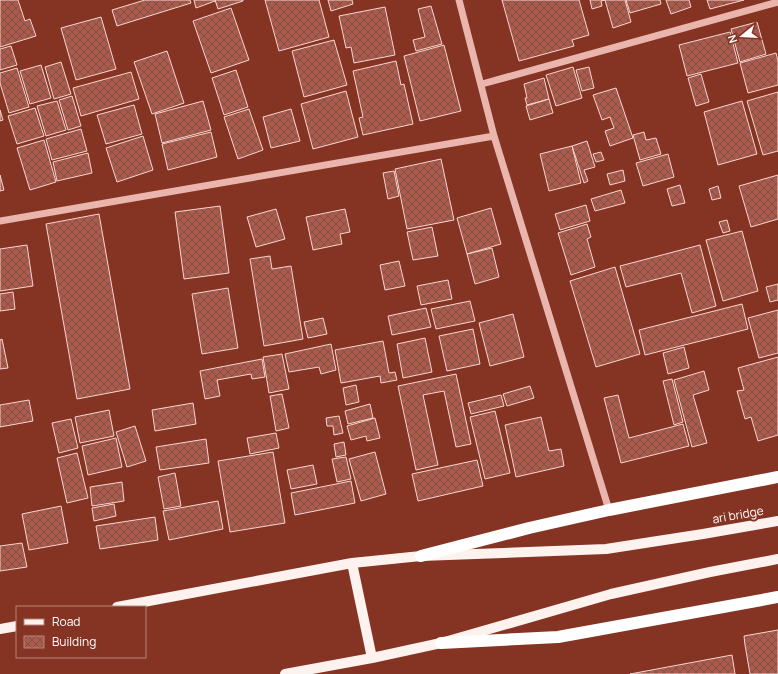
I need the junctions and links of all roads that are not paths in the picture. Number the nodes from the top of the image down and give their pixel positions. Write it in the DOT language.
graph roads {
  1 [pos="459,0"];
  2 [pos="778,2"];
  3 [pos="482,84"];
  4 [pos="494,136"];
  5 [pos="0,221"];
  6 [pos="778,477"];
  7 [pos="608,510"];
  8 [pos="778,521"];
  9 [pos="421,556"];
  10 [pos="778,559"];
  11 [pos="352,563"];
  12 [pos="778,598"];
  13 [pos="122,606"];
  14 [pos="16,626"];
  15 [pos="0,629"];
  16 [pos="441,643"];
  17 [pos="372,658"];
  18 [pos="285,674"];
  1 -- 3 [label="street"];
  2 -- 3 [label="street"];
  3 -- 4 [label="street"];
  4 -- 5 [label="street"];
  4 -- 7 [label="street"];
  6 -- 7 [label="highway"];
  7 -- 9 [label="highway"];
  8 -- 9 [label="main road, ari bridge"];
  9 -- 11 [label="main road, ari bridge"];
  10 -- 16 [label="main road"];
  11 -- 13 [label="main road, ari bridge"];
  11 -- 17 [label="main road"];
  12 -- 16 [label="highway"];
  14 -- 15 [label="main road"];
  16 -- 17 [label="main road"];
  17 -- 18 [label="main road"];
}
